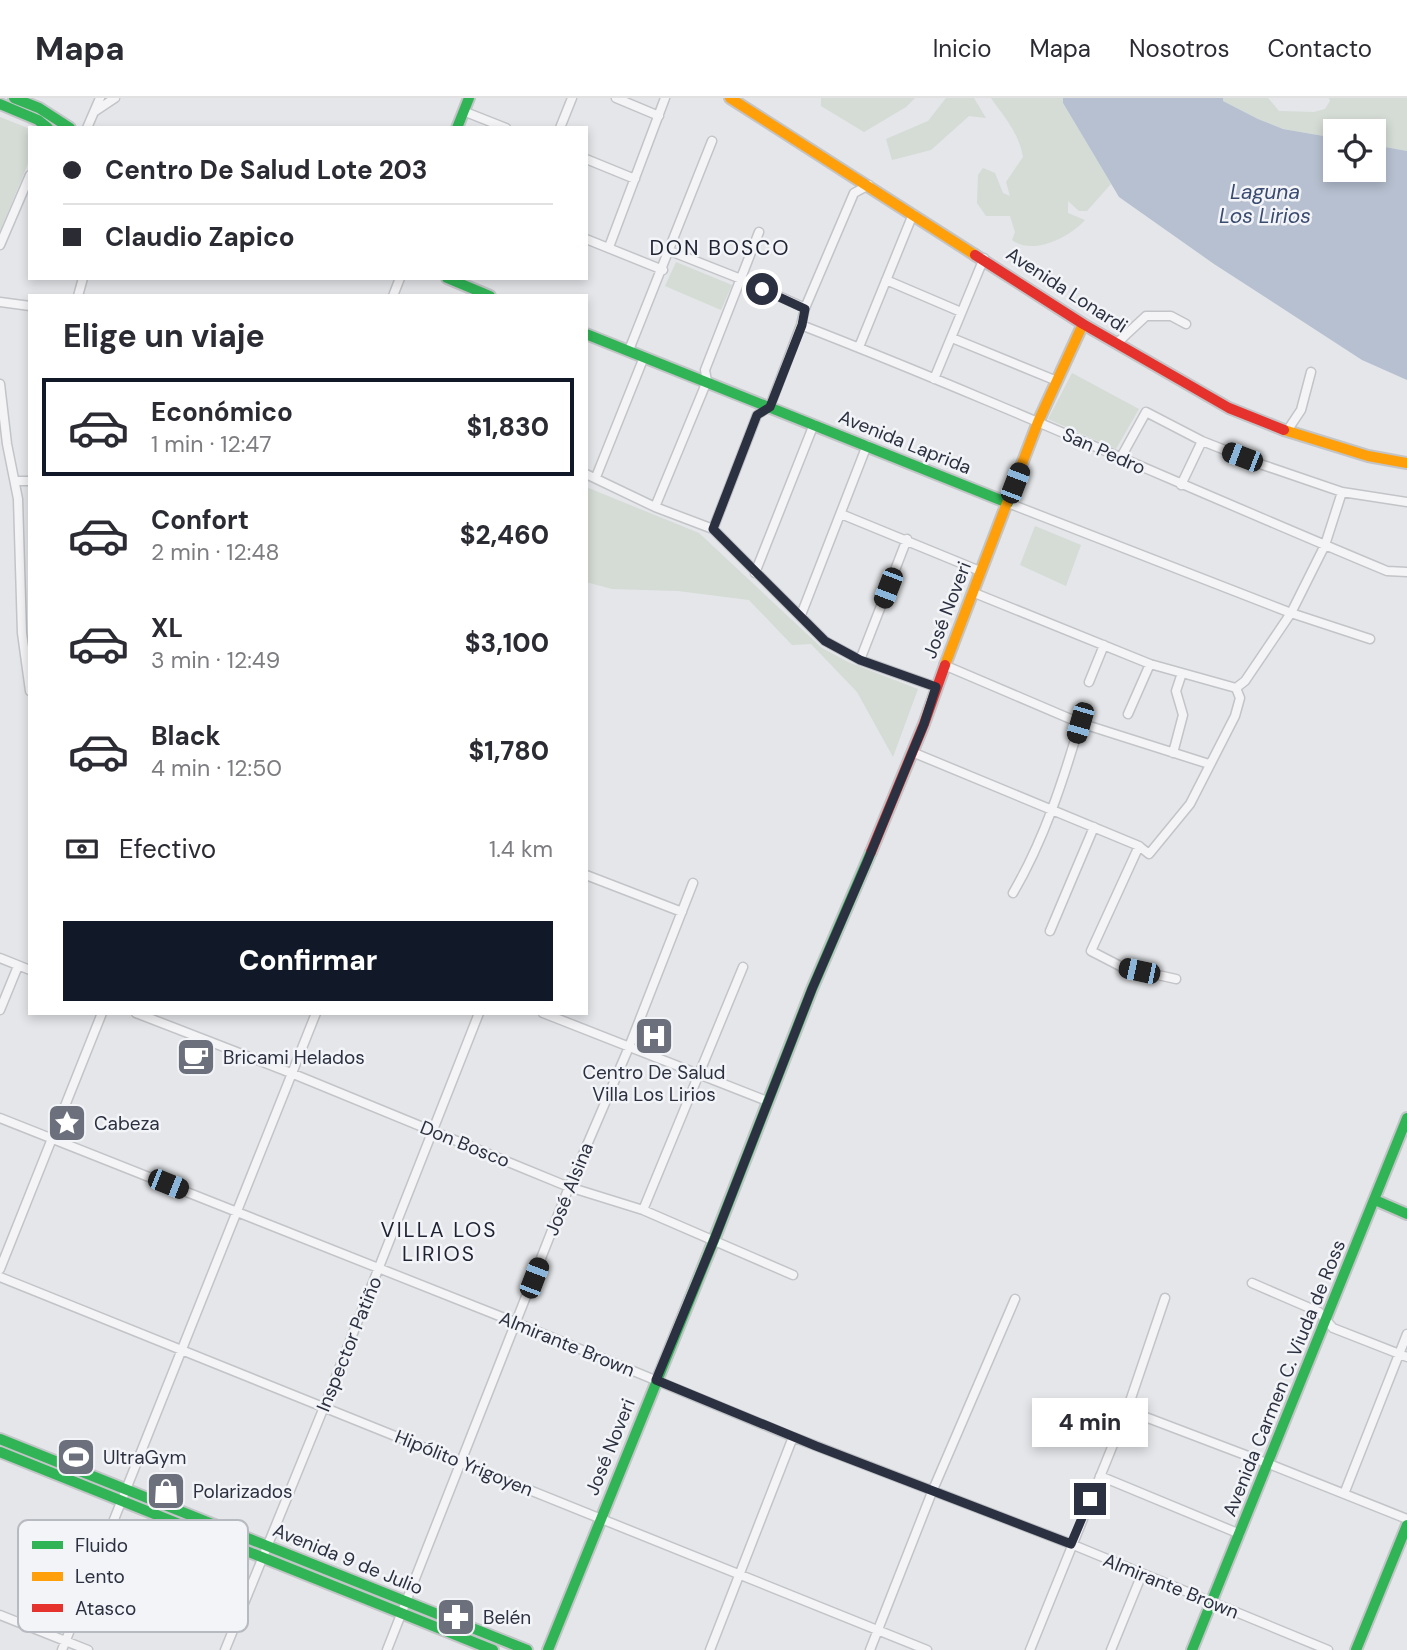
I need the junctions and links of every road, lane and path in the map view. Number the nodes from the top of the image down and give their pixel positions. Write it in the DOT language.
graph roads {
  1 [pos="14,98"];
  2 [pos="100,98"];
  3 [pos="116,98"];
  4 [pos="469,98"];
  5 [pos="572,98"];
  6 [pos="616,98"];
  7 [pos="666,98"];
  8 [pos="730,98"];
  9 [pos="0,104"];
  10 [pos="463,111"];
  11 [pos="94,112"];
  12 [pos="659,116"];
  13 [pos="50,125"];
  14 [pos="88,126"];
  15 [pos="458,126"];
  16 [pos="501,126"];
  17 [pos="561,126"];
  18 [pos="712,141"];
  19 [pos="588,160"];
  20 [pos="28,179"];
  21 [pos="635,179"];
  22 [pos="869,185"];
  23 [pos="913,214"];
  24 [pos="759,232"];
  25 [pos="588,240"];
  26 [pos="0,245"];
  27 [pos="609,247"];
  28 [pos="670,251"];
  29 [pos="984,258"];
  30 [pos="663,270"];
  31 [pos="741,279"];
  32 [pos="886,280"];
  33 [pos="462,290"];
  34 [pos="481,294"];
  35 [pos="0,302"];
  36 [pos="28,306"];
  37 [pos="805,309"];
  38 [pos="961,312"];
  39 [pos="1083,324"];
  40 [pos="1186,324"];
  41 [pos="802,325"];
  42 [pos="588,335"];
  43 [pos="952,338"];
  44 [pos="1116,344"];
  45 [pos="859,347"];
  46 [pos="629,350"];
  47 [pos="644,357"];
  48 [pos="1311,372"];
  49 [pos="934,379"];
  50 [pos="707,381"];
  51 [pos="1057,381"];
  52 [pos="0,384"];
  53 [pos="770,407"];
  54 [pos="1038,422"];
  55 [pos="814,424"];
  56 [pos="1287,432"];
  57 [pos="1202,441"];
  58 [pos="867,445"];
  59 [pos="1120,459"];
  60 [pos="1407,463"];
  61 [pos="588,475"];
  62 [pos="596,478"];
  63 [pos="15,481"];
  64 [pos="28,481"];
  65 [pos="1181,485"];
  66 [pos="1342,492"];
  67 [pos="1407,502"];
  68 [pos="1007,503"];
  69 [pos="655,507"];
  70 [pos="841,514"];
  71 [pos="713,529"];
  72 [pos="907,540"];
  73 [pos="1325,545"];
  74 [pos="980,571"];
  75 [pos="1407,572"];
  76 [pos="754,573"];
  77 [pos="972,592"];
  78 [pos="1291,613"];
  79 [pos="801,615"];
  80 [pos="26,633"];
  81 [pos="1370,639"];
  82 [pos="1104,645"];
  83 [pos="860,660"];
  84 [pos="28,662"];
  85 [pos="1150,664"];
  86 [pos="944,665"];
  87 [pos="1182,673"];
  88 [pos="1089,682"];
  89 [pos="936,687"];
  90 [pos="1236,688"];
  91 [pos="1128,714"];
  92 [pos="1080,723"];
  93 [pos="912,752"];
  94 [pos="1173,753"];
  95 [pos="1209,764"];
  96 [pos="1051,808"];
  97 [pos="1094,827"];
  98 [pos="1139,846"];
  99 [pos="588,876"];
  100 [pos="692,883"];
  101 [pos="1013,892"];
  102 [pos="682,912"];
  103 [pos="1050,931"];
  104 [pos="0,958"];
  105 [pos="18,966"];
  106 [pos="743,967"];
  107 [pos="28,969"];
  108 [pos="1176,979"];
  109 [pos="0,1010"];
  110 [pos="101,1015"];
  111 [pos="141,1015"];
  112 [pos="315,1015"];
  113 [pos="479,1015"];
  114 [pos="548,1015"];
  115 [pos="629,1047"];
  116 [pos="291,1073"];
  117 [pos="697,1075"];
  118 [pos="767,1101"];
  119 [pos="0,1118"];
  120 [pos="1407,1118"];
  121 [pos="431,1131"];
  122 [pos="53,1138"];
  123 [pos="569,1186"];
  124 [pos="1375,1200"];
  125 [pos="643,1210"];
  126 [pos="236,1211"];
  127 [pos="1407,1214"];
  128 [pos="714,1240"];
  129 [pos="379,1268"];
  130 [pos="0,1269"];
  131 [pos="793,1275"];
  132 [pos="0,1278"];
  133 [pos="1252,1283"];
  134 [pos="1165,1298"];
  135 [pos="1014,1299"];
  136 [pos="1325,1319"];
  137 [pos="517,1323"];
  138 [pos="1407,1334"];
  139 [pos="180,1352"];
  140 [pos="1403,1355"];
  141 [pos="656,1380"];
  142 [pos="324,1407"];
  143 [pos="1127,1410"];
  144 [pos="793,1437"];
  145 [pos="0,1439"];
  146 [pos="0,1452"];
  147 [pos="461,1462"];
  148 [pos="1269,1464"];
  149 [pos="1100,1476"];
  150 [pos="127,1488"];
  151 [pos="932,1492"];
  152 [pos="1344,1494"];
  153 [pos="122,1500"];
  154 [pos="600,1519"];
  155 [pos="1407,1519"];
  156 [pos="114,1520"];
  157 [pos="178,1520"];
  158 [pos="197,1520"];
  159 [pos="1407,1525"];
  160 [pos="1240,1534"];
  161 [pos="248,1544"];
  162 [pos="1071,1544"];
  163 [pos="248,1545"];
  164 [pos="264,1551"];
  165 [pos="740,1574"];
  166 [pos="1142,1574"];
  167 [pos="248,1592"];
  168 [pos="406,1601"];
  169 [pos="1211,1602"];
  170 [pos="401,1612"];
  171 [pos="0,1615"];
  172 [pos="18,1624"];
  173 [pos="877,1631"];
  174 [pos="35,1632"];
  175 [pos="232,1632"];
  176 [pos="64,1646"];
  177 [pos="88,1650"];
  178 [pos="225,1650"];
  179 [pos="387,1650"];
  180 [pos="493,1650"];
  181 [pos="527,1650"];
  182 [pos="548,1650"];
  183 [pos="710,1650"];
  184 [pos="870,1650"];
  185 [pos="927,1650"];
  186 [pos="1030,1650"];
  187 [pos="1111,1650"];
  188 [pos="1192,1650"];
  189 [pos="1328,1650"];
  190 [pos="1356,1650"];
  1 -- 13 [label="street"];
  2 -- 11 [label="street"];
  3 -- 11 [label="street"];
  4 -- 10 [label="street"];
  5 -- 17 [label="street"];
  6 -- 12 [label="street"];
  7 -- 12 [label="street"];
  8 -- 22 [label="street, Avenida Lonardi"];
  9 -- 13 [label="street"];
  10 -- 15 [label="street"];
  10 -- 16 [label="street"];
  11 -- 14 [label="street"];
  12 -- 21 [label="street"];
  18 -- 28 [label="street"];
  19 -- 21 [label="street"];
  20 -- 26 [label="street"];
  21 -- 27 [label="street"];
  22 -- 23 [label="street, Avenida Lonardi"];
  22 -- 37 [label="street"];
  23 -- 29 [label="street, Avenida Lonardi"];
  23 -- 32 [label="street"];
  24 -- 31 [label="street"];
  25 -- 27 [label="street"];
  27 -- 30 [label="street"];
  28 -- 30 [label="street"];
  28 -- 31 [label="street"];
  29 -- 38 [label="street"];
  29 -- 39 [label="street, Avenida Lonardi"];
  30 -- 46 [label="street"];
  31 -- 37 [label="street"];
  31 -- 50 [label="street"];
  32 -- 38 [label="street"];
  32 -- 45 [label="street"];
  33 -- 34 [label="street"];
  35 -- 36 [label="street"];
  37 -- 41 [label="street"];
  38 -- 43 [label="street"];
  39 -- 44 [label="street, Avenida Lonardi"];
  39 -- 51 [label="street, José Noveri"];
  40 -- 44 [label="street"];
  41 -- 45 [label="street, San Pedro"];
  41 -- 53 [label="street"];
  42 -- 46 [label="street, Avenida Laprida"];
  43 -- 49 [label="street"];
  43 -- 51 [label="street"];
  44 -- 56 [label="street, Avenida Lonardi"];
  45 -- 49 [label="street, San Pedro"];
  46 -- 47 [label="street, Avenida Laprida"];
  47 -- 50 [label="street, Avenida Laprida"];
  47 -- 62 [label="street"];
  48 -- 56 [label="street"];
  49 -- 54 [label="street, San Pedro"];
  50 -- 53 [label="street, Avenida Laprida"];
  50 -- 69 [label="street"];
  51 -- 54 [label="street, José Noveri"];
  52 -- 63 [label="street"];
  53 -- 55 [label="street, Avenida Laprida"];
  53 -- 71 [label="street"];
  54 -- 59 [label="street, San Pedro"];
  54 -- 68 [label="street, José Noveri"];
  55 -- 58 [label="street, Avenida Laprida"];
  55 -- 76 [label="street"];
  56 -- 60 [label="street, Avenida Lonardi"];
  57 -- 59 [label="street"];
  57 -- 65 [label="street"];
  57 -- 66 [label="street"];
  58 -- 68 [label="street, Avenida Laprida"];
  58 -- 70 [label="street"];
  59 -- 65 [label="street, San Pedro"];
  61 -- 62 [label="street"];
  62 -- 69 [label="street"];
  63 -- 64 [label="street"];
  63 -- 80 [label="street"];
  65 -- 73 [label="street, San Pedro"];
  66 -- 67 [label="street"];
  66 -- 73 [label="street"];
  68 -- 74 [label="street, José Noveri"];
  68 -- 78 [label="street, Avenida Laprida"];
  69 -- 71 [label="street"];
  70 -- 72 [label="street"];
  70 -- 79 [label="street"];
  71 -- 76 [label="street"];
  72 -- 74 [label="street"];
  72 -- 83 [label="street"];
  73 -- 75 [label="street, San Pedro"];
  73 -- 78 [label="street"];
  74 -- 77 [label="street, José Noveri"];
  76 -- 79 [label="street"];
  77 -- 82 [label="street"];
  77 -- 86 [label="street, José Noveri"];
  78 -- 81 [label="street, Avenida Laprida"];
  78 -- 90 [label="street"];
  79 -- 83 [label="street"];
  80 -- 84 [label="street"];
  82 -- 85 [label="street"];
  82 -- 88 [label="street"];
  83 -- 89 [label="street"];
  85 -- 87 [label="street"];
  85 -- 91 [label="street"];
  86 -- 89 [label="street, José Noveri"];
  86 -- 92 [label="street"];
  87 -- 90 [label="street"];
  87 -- 94 [label="street"];
  89 -- 93 [label="street, José Noveri"];
  90 -- 95 [label="street"];
  92 -- 94 [label="street"];
  92 -- 96 [label="street"];
  93 -- 96 [label="street"];
  93 -- 118 [label="street, José Noveri"];
  94 -- 95 [label="street"];
  95 -- 98 [label="street"];
  96 -- 97 [label="street"];
  96 -- 101 [label="street"];
  97 -- 98 [label="street"];
  97 -- 103 [label="street"];
  98 -- 108 [label="street"];
  99 -- 102 [label="street"];
  100 -- 102 [label="street, José Alsina"];
  102 -- 115 [label="street, José Alsina"];
  104 -- 105 [label="street"];
  105 -- 107 [label="street"];
  105 -- 109 [label="street"];
  106 -- 117 [label="street"];
  110 -- 122 [label="street"];
  111 -- 116 [label="street, Don Bosco"];
  112 -- 116 [label="street"];
  113 -- 121 [label="street, Inspector Patiño"];
  114 -- 115 [label="street"];
  115 -- 117 [label="street"];
  115 -- 123 [label="street, José Alsina"];
  116 -- 121 [label="street, Don Bosco"];
  116 -- 126 [label="street"];
  117 -- 118 [label="street"];
  117 -- 125 [label="street"];
  118 -- 128 [label="street, José Noveri"];
  119 -- 122 [label="street, Almirante Brown"];
  120 -- 124 [label="street, Avenida Carmen C. Viuda de Ross"];
  121 -- 123 [label="street, Don Bosco"];
  121 -- 129 [label="street, Inspector Patiño"];
  122 -- 126 [label="street, Almirante Brown"];
  122 -- 130 [label="street"];
  123 -- 125 [label="street, Don Bosco"];
  123 -- 137 [label="street, José Alsina"];
  124 -- 127 [label="street"];
  124 -- 136 [label="street, Avenida Carmen C. Viuda de Ross"];
  125 -- 128 [label="street, Don Bosco"];
  126 -- 129 [label="street, Almirante Brown"];
  126 -- 139 [label="street"];
  128 -- 131 [label="street, Don Bosco"];
  128 -- 141 [label="street, José Noveri"];
  129 -- 137 [label="street, Almirante Brown"];
  129 -- 142 [label="street, Inspector Patiño"];
  132 -- 139 [label="street, Hipólito Yrigoyen"];
  133 -- 136 [label="street"];
  134 -- 143 [label="street"];
  135 -- 151 [label="street"];
  136 -- 140 [label="street"];
  136 -- 148 [label="street, Avenida Carmen C. Viuda de Ross"];
  137 -- 141 [label="street, Almirante Brown"];
  137 -- 147 [label="street, José Alsina"];
  138 -- 140 [label="street"];
  139 -- 142 [label="street, Hipólito Yrigoyen"];
  139 -- 150 [label="street"];
  140 -- 152 [label="street"];
  141 -- 144 [label="street, Almirante Brown"];
  141 -- 154 [label="street, José Noveri"];
  142 -- 147 [label="street, Hipólito Yrigoyen"];
  142 -- 164 [label="street, Inspector Patiño"];
  143 -- 148 [label="street"];
  143 -- 149 [label="street"];
  144 -- 151 [label="street, Almirante Brown"];
  144 -- 165 [label="street"];
  145 -- 150 [label="street, Avenida 9 de Julio"];
  146 -- 153 [label="street, Avenida 9 de Julio"];
  147 -- 154 [label="street, Hipólito Yrigoyen"];
  147 -- 168 [label="street, José Alsina"];
  148 -- 152 [label="street"];
  148 -- 160 [label="street, Avenida Carmen C. Viuda de Ross"];
  149 -- 160 [label="street"];
  149 -- 162 [label="street"];
  150 -- 153 [label="street"];
  150 -- 158 [label="street, Avenida 9 de Julio"];
  151 -- 162 [label="street, Almirante Brown"];
  151 -- 173 [label="street"];
  152 -- 155 [label="street"];
  153 -- 156 [label="street"];
  153 -- 157 [label="street, Avenida 9 de Julio"];
  154 -- 165 [label="street, Hipólito Yrigoyen"];
  154 -- 182 [label="street, José Noveri"];
  159 -- 190 [label="street"];
  160 -- 169 [label="street, Avenida Carmen C. Viuda de Ross"];
  161 -- 164 [label="street, Avenida 9 de Julio"];
  162 -- 166 [label="street, Almirante Brown"];
  162 -- 186 [label="street"];
  163 -- 164 [label="street, Avenida 9 de Julio"];
  164 -- 167 [label="street, Inspector Patiño"];
  164 -- 168 [label="street, Avenida 9 de Julio"];
  164 -- 170 [label="street, Avenida 9 de Julio"];
  165 -- 173 [label="street, Hipólito Yrigoyen"];
  165 -- 183 [label="street"];
  166 -- 169 [label="street, Almirante Brown"];
  166 -- 187 [label="street"];
  168 -- 170 [label="street, José Alsina"];
  168 -- 181 [label="street, Avenida 9 de Julio"];
  169 -- 188 [label="street, Avenida Carmen C. Viuda de Ross"];
  169 -- 189 [label="street, Almirante Brown"];
  170 -- 179 [label="street, José Alsina"];
  170 -- 180 [label="street, Avenida 9 de Julio"];
  171 -- 172 [label="street"];
  173 -- 184 [label="street"];
  173 -- 185 [label="street, Hipólito Yrigoyen"];
  174 -- 176 [label="street"];
  175 -- 178 [label="street, Inspector Patiño"];
  176 -- 177 [label="street"];
}
